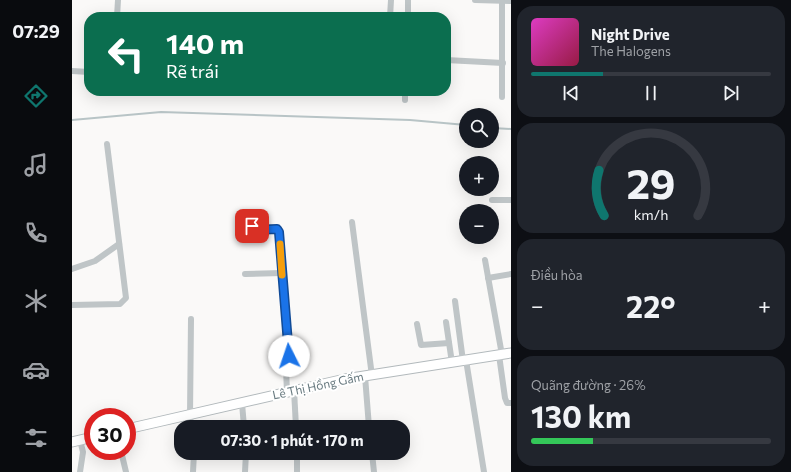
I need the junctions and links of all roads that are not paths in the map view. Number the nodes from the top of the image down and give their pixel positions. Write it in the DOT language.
graph roads {
  1 [pos="118,0"];
  2 [pos="391,0"];
  3 [pos="408,0"];
  4 [pos="475,0"];
  5 [pos="502,0"];
  6 [pos="511,1"];
  7 [pos="117,12"];
  8 [pos="390,12"];
  9 [pos="408,12"];
  10 [pos="451,60"];
  11 [pos="503,63"];
  12 [pos="72,71"];
  13 [pos="84,72"];
  14 [pos="405,96"];
  15 [pos="502,96"];
  16 [pos="405,100"];
  17 [pos="107,144"];
  18 [pos="492,200"];
  19 [pos="511,200"];
  20 [pos="252,214"];
  21 [pos="352,222"];
  22 [pos="119,244"];
  23 [pos="485,260"];
  24 [pos="72,269"];
  25 [pos="282,273"];
  26 [pos="245,274"];
  27 [pos="511,274"];
  28 [pos="488,278"];
  29 [pos="455,301"];
  30 [pos="72,305"];
  31 [pos="191,319"];
  32 [pos="446,322"];
  33 [pos="417,324"];
  34 [pos="449,343"];
  35 [pos="504,354"];
  36 [pos="464,361"];
  37 [pos="452,363"];
  38 [pos="369,376"];
  39 [pos="291,391"];
  40 [pos="242,403"];
  41 [pos="511,403"];
  42 [pos="190,415"];
  43 [pos="190,420"];
  44 [pos="243,420"];
  45 [pos="295,420"];
  46 [pos="369,420"];
  47 [pos="136,427"];
  48 [pos="76,441"];
  49 [pos="123,460"];
  50 [pos="194,460"];
  51 [pos="246,460"];
  52 [pos="297,460"];
  53 [pos="373,460"];
  54 [pos="80,472"];
  55 [pos="126,472"];
  56 [pos="193,472"];
  57 [pos="245,472"];
  58 [pos="298,472"];
  59 [pos="374,472"];
  60 [pos="484,472"];
  1 -- 7 [label="street"];
  2 -- 8 [label="street"];
  3 -- 9 [label="street"];
  4 -- 5 [label="street"];
  5 -- 6 [label="street"];
  5 -- 11 [label="street"];
  10 -- 11 [label="street"];
  11 -- 15 [label="street"];
  12 -- 13 [label="street"];
  14 -- 16 [label="street"];
  17 -- 22 [label="street"];
  18 -- 19 [label="street"];
  20 -- 25 [label="street"];
  21 -- 38 [label="street"];
  22 -- 24 [label="street"];
  22 -- 30 [label="street"];
  23 -- 28 [label="street"];
  25 -- 26 [label="street"];
  25 -- 39 [label="street"];
  27 -- 28 [label="street"];
  28 -- 35 [label="street"];
  29 -- 36 [label="street"];
  31 -- 42 [label="street"];
  32 -- 34 [label="street"];
  33 -- 34 [label="street"];
  34 -- 37 [label="street"];
  35 -- 36 [label="main road, Lê Thị Hồng Gấm"];
  35 -- 41 [label="street"];
  36 -- 37 [label="main road, Lê Thị Hồng Gấm"];
  36 -- 60 [label="street"];
  37 -- 38 [label="main road, Lê Thị Hồng Gấm"];
  38 -- 39 [label="main road, Lê Thị Hồng Gấm"];
  38 -- 46 [label="street"];
  39 -- 40 [label="main road, Lê Thị Hồng Gấm"];
  39 -- 45 [label="street"];
  40 -- 42 [label="main road, Lê Thị Hồng Gấm"];
  40 -- 44 [label="street"];
  42 -- 43 [label="street"];
  42 -- 47 [label="main road, Lê Thị Hồng Gấm"];
  48 -- 54 [label="street"];
  49 -- 55 [label="street"];
  50 -- 56 [label="street"];
  51 -- 57 [label="street"];
  52 -- 58 [label="street"];
  53 -- 59 [label="street"];
}
